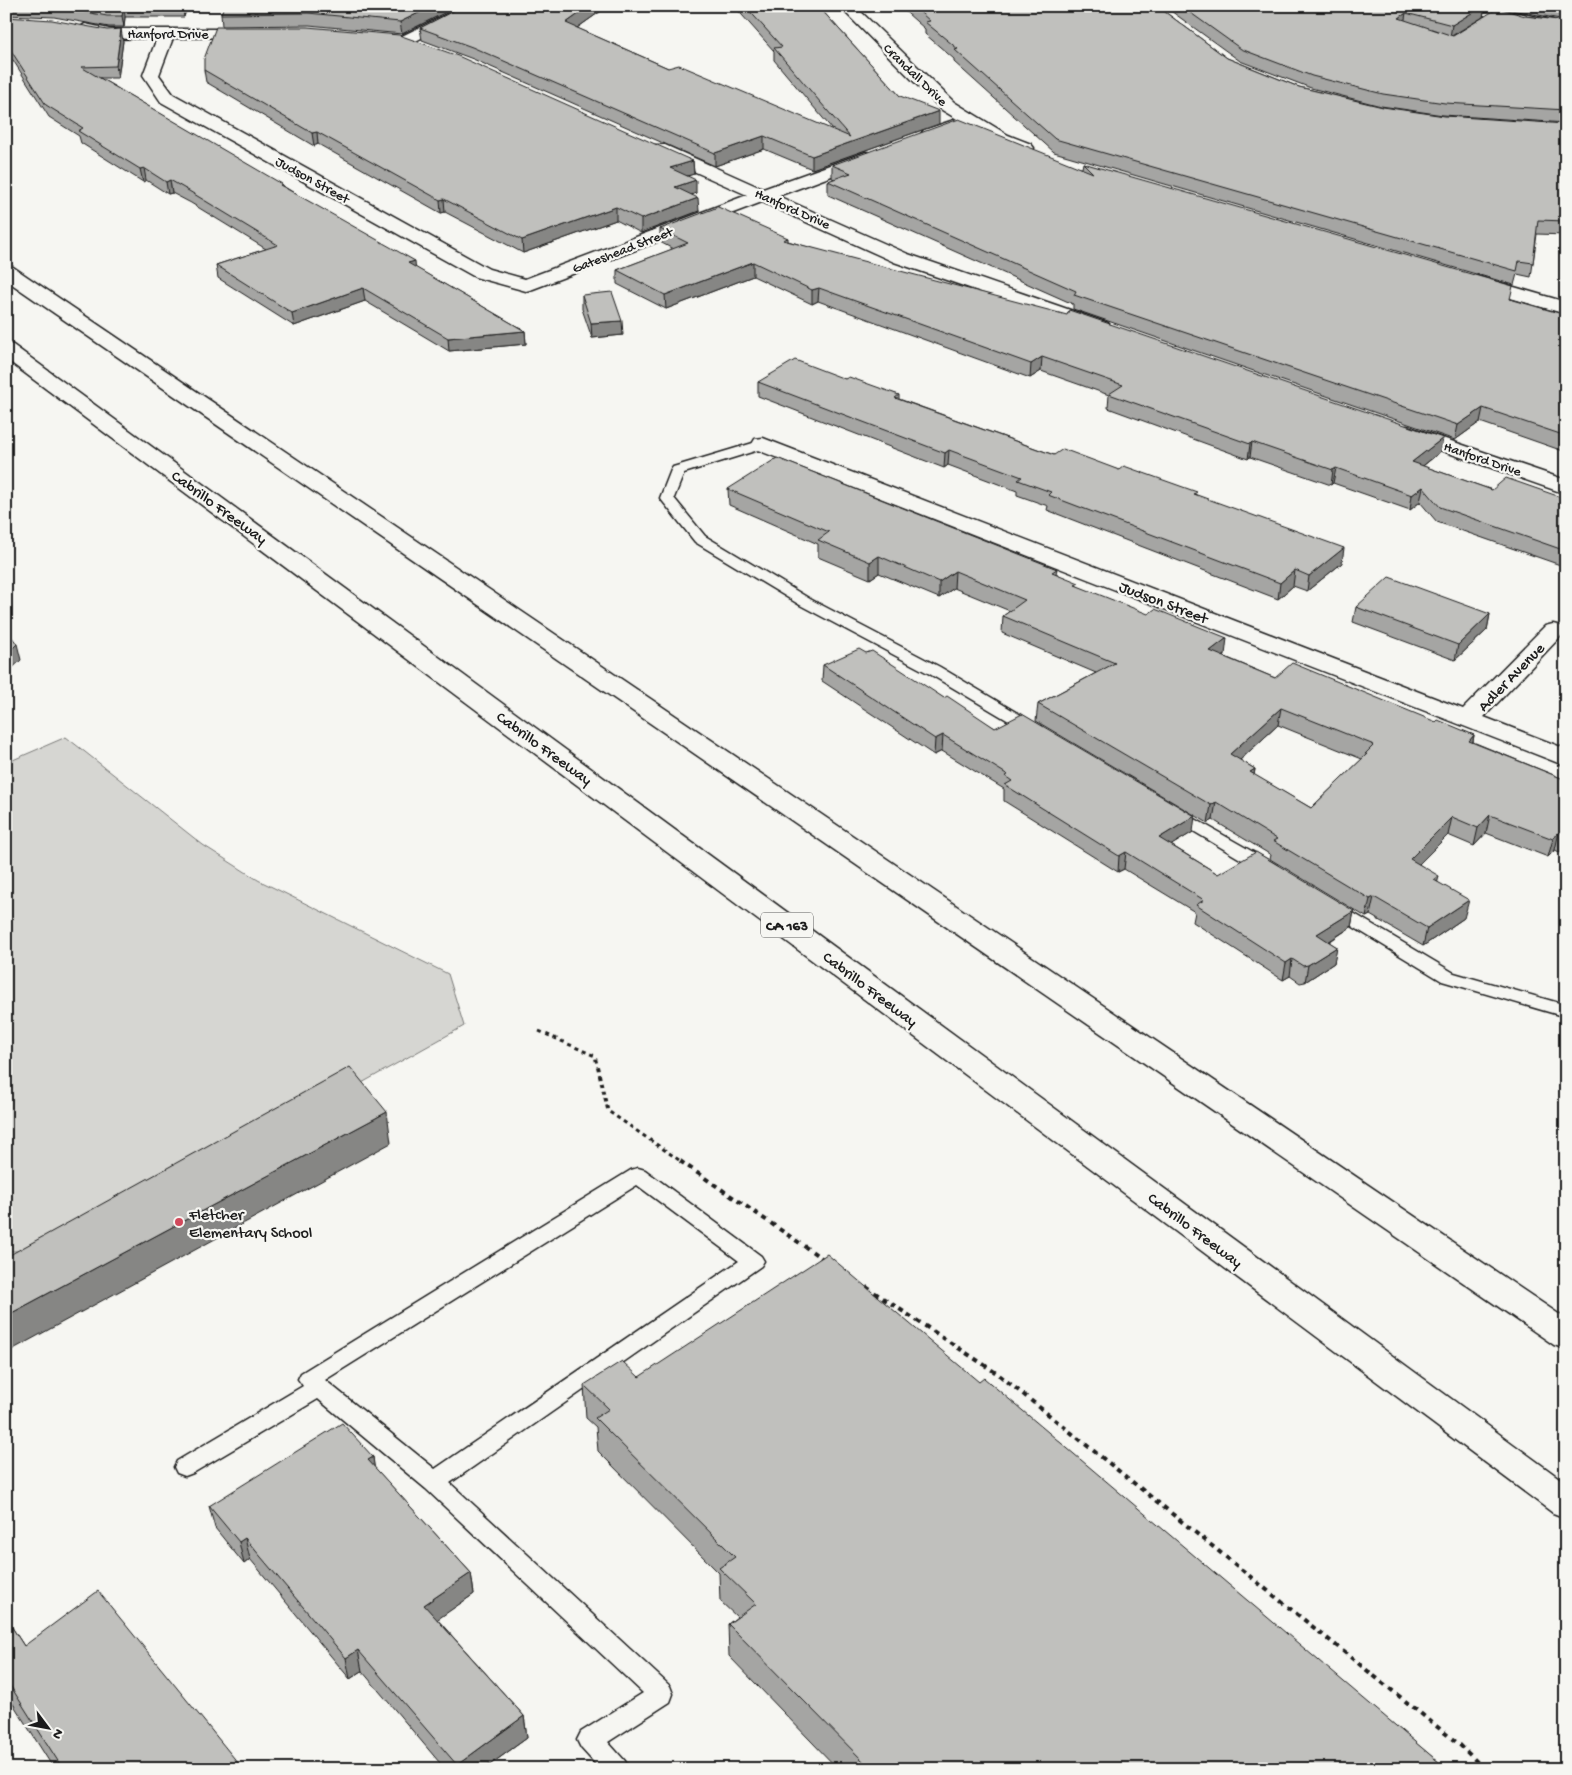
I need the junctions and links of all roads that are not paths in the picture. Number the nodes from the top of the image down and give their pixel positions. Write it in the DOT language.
graph roads {
  1 [pos="478,6"];
  2 [pos="846,6"];
  3 [pos="1468,6"];
  4 [pos="1496,14"];
  5 [pos="1481,24"];
  6 [pos="63,26"];
  7 [pos="1566,27"];
  8 [pos="271,32"];
  9 [pos="167,34"];
  10 [pos="422,48"];
  11 [pos="971,120"];
  12 [pos="640,140"];
  13 [pos="910,142"];
  14 [pos="882,152"];
  15 [pos="1042,155"];
  16 [pos="763,194"];
  17 [pos="6,271"];
  18 [pos="1462,278"];
  19 [pos="526,285"];
  20 [pos="1566,308"];
  21 [pos="1121,334"];
  22 [pos="6,349"];
  23 [pos="1390,426"];
  24 [pos="763,444"];
  25 [pos="1566,487"];
  26 [pos="1553,631"];
  27 [pos="1467,720"];
  28 [pos="1049,739"];
  29 [pos="1566,758"];
  30 [pos="1159,804"];
  31 [pos="1287,880"];
  32 [pos="1321,900"];
  33 [pos="1566,1011"];
  34 [pos="1566,1336"];
  35 [pos="319,1387"];
  36 [pos="185,1467"];
  37 [pos="434,1482"];
  38 [pos="1566,1503"];
  39 [pos="616,1769"];
  1 -- 10 [label="main road"];
  2 -- 11 [label="main road, Crandall Drive"];
  3 -- 4 [label="main road"];
  4 -- 5 [label="lane"];
  4 -- 7 [label="main road"];
  6 -- 9 [label="main road, Hanford Drive"];
  8 -- 9 [label="main road, Hanford Drive"];
  9 -- 19 [label="main road, Judson Street"];
  11 -- 13 [label="main road"];
  11 -- 15 [label="main road, Crandall Drive"];
  12 -- 16 [label="main road, Hanford Drive"];
  14 -- 16 [label="main road, Gateshead Street"];
  16 -- 19 [label="main road, Gateshead Street"];
  16 -- 21 [label="main road, Hanford Drive"];
  17 -- 34 [label="main road"];
  18 -- 20 [label="main road"];
  22 -- 38 [label="main road, Cabrillo Freeway / CA 163"];
  23 -- 25 [label="main road, Hanford Drive"];
  24 -- 27 [label="main road, Judson Street"];
  24 -- 28 [label="lane"];
  26 -- 27 [label="main road, Adler Avenue"];
  27 -- 29 [label="main road, Judson Street"];
  30 -- 31 [label="lane"];
  32 -- 33 [label="lane"];
  35 -- 36 [label="lane"];
  35 -- 37 [label="lane"];
  35 -- 37 [label="lane"];
  37 -- 39 [label="lane"];
}
